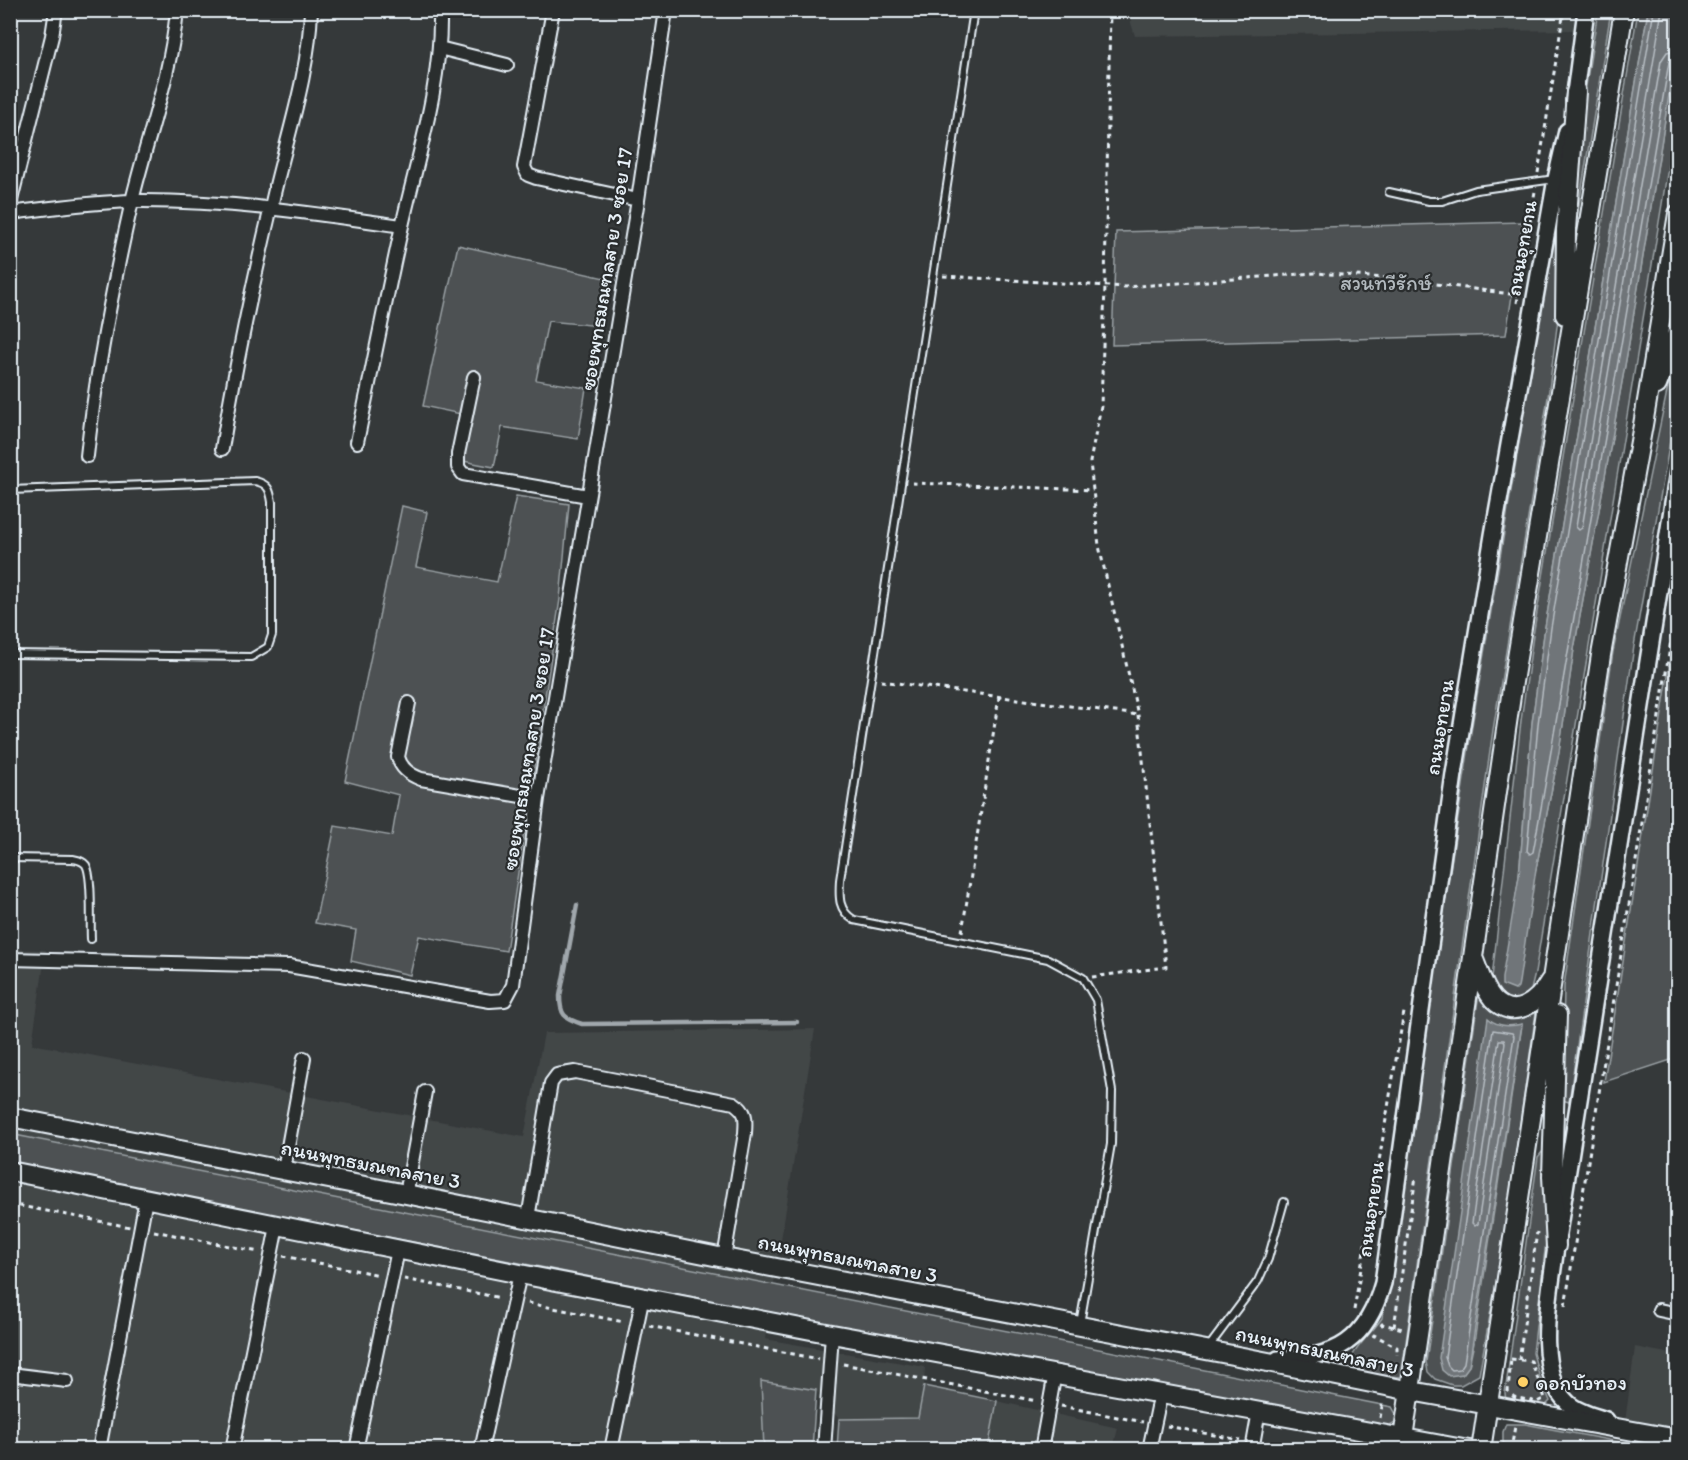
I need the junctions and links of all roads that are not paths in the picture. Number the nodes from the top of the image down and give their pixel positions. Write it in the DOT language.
graph roads {
  1 [pos="56,10"];
  2 [pos="177,10"];
  3 [pos="311,10"];
  4 [pos="440,10"];
  5 [pos="553,10"];
  6 [pos="666,10"];
  7 [pos="974,10"];
  8 [pos="1586,10"];
  9 [pos="1624,10"];
  10 [pos="439,48"];
  11 [pos="507,65"];
  12 [pos="1576,92"];
  13 [pos="1556,178"];
  14 [pos="1389,192"];
  15 [pos="638,200"];
  16 [pos="132,201"];
  17 [pos="10,204"];
  18 [pos="271,207"];
  19 [pos="10,213"];
  20 [pos="1677,214"];
  21 [pos="402,226"];
  22 [pos="1677,331"];
  23 [pos="1565,374"];
  24 [pos="474,377"];
  25 [pos="1643,424"];
  26 [pos="357,442"];
  27 [pos="222,449"];
  28 [pos="87,456"];
  29 [pos="1677,471"];
  30 [pos="10,490"];
  31 [pos="588,496"];
  32 [pos="10,654"];
  33 [pos="409,703"];
  34 [pos="538,799"];
  35 [pos="10,858"];
  36 [pos="1558,932"];
  37 [pos="91,939"];
  38 [pos="1474,958"];
  39 [pos="10,959"];
  40 [pos="1552,977"];
  41 [pos="304,1058"];
  42 [pos="425,1092"];
  43 [pos="10,1118"];
  44 [pos="284,1169"];
  45 [pos="10,1171"];
  46 [pos="406,1194"];
  47 [pos="146,1199"];
  48 [pos="1284,1202"];
  49 [pos="528,1218"];
  50 [pos="277,1226"];
  51 [pos="1556,1246"];
  52 [pos="398,1250"];
  53 [pos="724,1258"];
  54 [pos="520,1274"];
  55 [pos="643,1296"];
  56 [pos="1659,1310"];
  57 [pos="1677,1314"];
  58 [pos="1079,1325"];
  59 [pos="832,1334"];
  60 [pos="1207,1350"];
  61 [pos="1248,1358"];
  62 [pos="1055,1373"];
  63 [pos="10,1374"];
  64 [pos="67,1381"];
  65 [pos="1411,1391"];
  66 [pos="1161,1393"];
  67 [pos="1488,1405"];
  68 [pos="1259,1411"];
  69 [pos="1655,1434"];
  70 [pos="1403,1438"];
  71 [pos="1677,1438"];
  72 [pos="99,1449"];
  73 [pos="232,1449"];
  74 [pos="356,1449"];
  75 [pos="481,1449"];
  76 [pos="611,1449"];
  77 [pos="824,1449"];
  78 [pos="1041,1449"];
  79 [pos="1149,1449"];
  80 [pos="1252,1449"];
  81 [pos="1468,1449"];
  82 [pos="1481,1449"];
  1 -- 17 [label="street"];
  2 -- 16 [label="street"];
  3 -- 18 [label="street"];
  4 -- 10 [label="street"];
  5 -- 15 [label="street"];
  6 -- 15 [label="street, ซอยพุทธมณฑลสาย 3 ซอย 17"];
  7 -- 58 [label="lane"];
  8 -- 12 [label="street, ถนนอุทยาน"];
  9 -- 23 [label="main road"];
  10 -- 11 [label="street"];
  10 -- 21 [label="street"];
  12 -- 13 [label="street, ถนนอุทยาน"];
  12 -- 23 [label="main road"];
  13 -- 14 [label="lane"];
  13 -- 61 [label="street, ถนนอุทยาน"];
  15 -- 31 [label="street, ซอยพุทธมณฑลสาย 3 ซอย 17"];
  16 -- 18 [label="street"];
  16 -- 19 [label="street"];
  16 -- 28 [label="street"];
  18 -- 21 [label="street"];
  18 -- 27 [label="street"];
  20 -- 25 [label="main road"];
  21 -- 26 [label="street"];
  22 -- 25 [label="main road"];
  23 -- 38 [label="main road"];
  24 -- 31 [label="street"];
  25 -- 36 [label="main road"];
  29 -- 51 [label="street"];
  30 -- 32 [label="lane"];
  31 -- 34 [label="street, ซอยพุทธมณฑลสาย 3 ซอย 17"];
  33 -- 34 [label="street"];
  34 -- 39 [label="street, ซอยพุทธมณฑลสาย 3 ซอย 17"];
  35 -- 37 [label="lane"];
  36 -- 40 [label="main road"];
  36 -- 51 [label="main road"];
  38 -- 40 [label="main road"];
  38 -- 65 [label="main road"];
  40 -- 67 [label="main road"];
  41 -- 44 [label="street"];
  42 -- 46 [label="street"];
  43 -- 44 [label="main road, ถนนพุทธมณฑลสาย 3"];
  44 -- 46 [label="main road, ถนนพุทธมณฑลสาย 3"];
  45 -- 47 [label="main road"];
  46 -- 49 [label="main road, ถนนพุทธมณฑลสาย 3"];
  47 -- 50 [label="main road"];
  47 -- 72 [label="street"];
  48 -- 60 [label="lane"];
  49 -- 53 [label="main road, ถนนพุทธมณฑลสาย 3"];
  49 -- 53 [label="street"];
  50 -- 52 [label="main road"];
  50 -- 73 [label="street"];
  51 -- 69 [label="street"];
  52 -- 54 [label="main road"];
  52 -- 74 [label="street"];
  53 -- 58 [label="main road, ถนนพุทธมณฑลสาย 3"];
  54 -- 55 [label="main road"];
  54 -- 75 [label="street"];
  55 -- 59 [label="main road"];
  55 -- 76 [label="street"];
  56 -- 57 [label="street"];
  58 -- 60 [label="main road, ถนนพุทธมณฑลสาย 3"];
  59 -- 62 [label="main road"];
  59 -- 77 [label="street"];
  60 -- 61 [label="main road, ถนนพุทธมณฑลสาย 3"];
  61 -- 65 [label="main road, ถนนพุทธมณฑลสาย 3"];
  62 -- 66 [label="main road"];
  62 -- 78 [label="street"];
  63 -- 64 [label="street"];
  65 -- 67 [label="main road, ถนนพุทธมณฑลสาย 3"];
  65 -- 70 [label="main road"];
  66 -- 68 [label="main road"];
  66 -- 79 [label="street"];
  67 -- 69 [label="main road, ถนนพุทธมณฑลสาย 3"];
  67 -- 82 [label="main road"];
  68 -- 70 [label="main road"];
  68 -- 80 [label="street"];
  69 -- 71 [label="main road, ถนนพุทธมณฑลสาย 3"];
  70 -- 81 [label="main road"];
}
